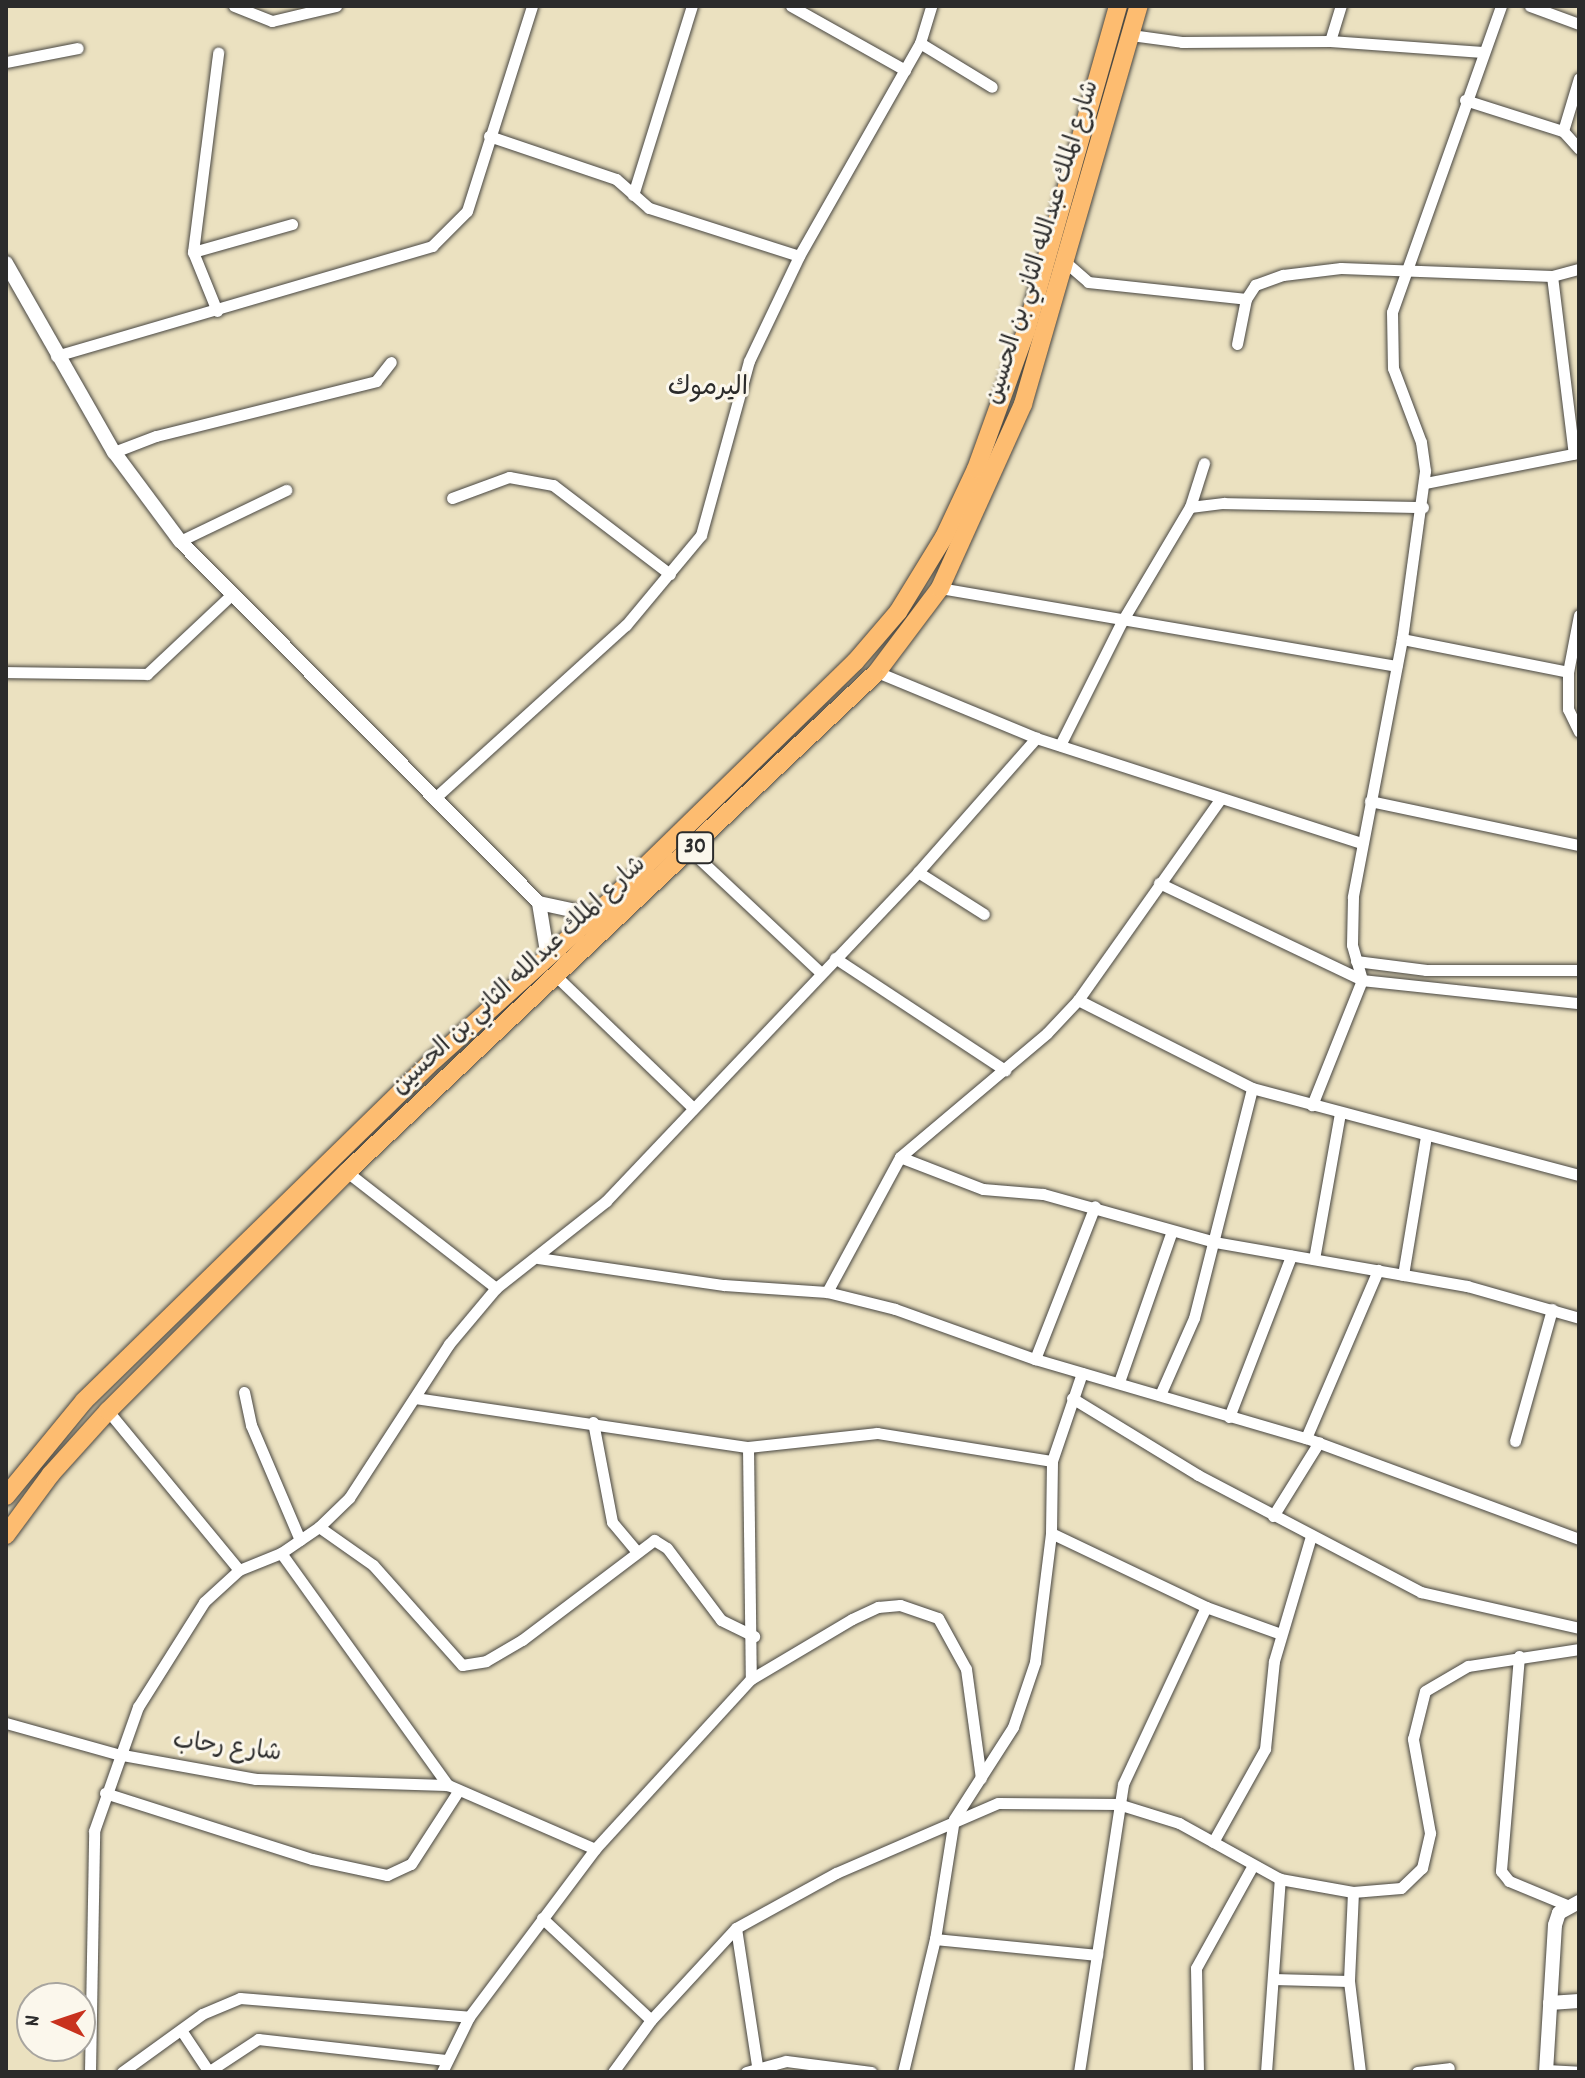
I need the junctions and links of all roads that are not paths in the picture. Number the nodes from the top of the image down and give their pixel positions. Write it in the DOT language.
graph roads {
  1 [pos="234,6"];
  2 [pos="336,6"];
  3 [pos="532,6"];
  4 [pos="692,6"];
  5 [pos="791,6"];
  6 [pos="931,6"];
  7 [pos="1118,6"];
  8 [pos="1139,6"];
  9 [pos="1341,6"];
  10 [pos="1501,6"];
  11 [pos="1530,6"];
  12 [pos="1579,24"];
  13 [pos="1131,35"];
  14 [pos="1330,41"];
  15 [pos="920,43"];
  16 [pos="78,48"];
  17 [pos="1483,52"];
  18 [pos="218,53"];
  19 [pos="6,62"];
  20 [pos="905,70"];
  21 [pos="1579,78"];
  22 [pos="992,87"];
  23 [pos="1465,100"];
  24 [pos="1563,131"];
  25 [pos="489,136"];
  26 [pos="1579,149"];
  27 [pos="633,195"];
  28 [pos="292,224"];
  29 [pos="1049,251"];
  30 [pos="193,252"];
  31 [pos="799,256"];
  32 [pos="6,263"];
  33 [pos="1068,263"];
  34 [pos="1579,269"];
  35 [pos="1406,271"];
  36 [pos="1552,276"];
  37 [pos="1246,299"];
  38 [pos="217,311"];
  39 [pos="1237,344"];
  40 [pos="56,356"];
  41 [pos="391,362"];
  42 [pos="114,452"];
  43 [pos="1577,453"];
  44 [pos="1204,463"];
  45 [pos="1425,483"];
  46 [pos="286,490"];
  47 [pos="452,498"];
  48 [pos="1190,507"];
  49 [pos="1423,507"];
  50 [pos="180,541"];
  51 [pos="670,574"];
  52 [pos="940,588"];
  53 [pos="231,595"];
  54 [pos="1579,615"];
  55 [pos="1121,623"];
  56 [pos="1402,639"];
  57 [pos="1396,666"];
  58 [pos="6,672"];
  59 [pos="877,672"];
  60 [pos="1568,672"];
  61 [pos="1579,732"];
  62 [pos="1036,738"];
  63 [pos="1060,745"];
  64 [pos="436,797"];
  65 [pos="1219,801"];
  66 [pos="1370,801"];
  67 [pos="1361,843"];
  68 [pos="1579,845"];
  69 [pos="691,851"];
  70 [pos="918,872"];
  71 [pos="1159,883"];
  72 [pos="539,903"];
  73 [pos="984,914"];
  74 [pos="594,915"];
  75 [pos="835,958"];
  76 [pos="1356,961"];
  77 [pos="552,967"];
  78 [pos="1579,970"];
  79 [pos="819,971"];
  80 [pos="1362,980"];
  81 [pos="1078,1000"];
  82 [pos="1579,1003"];
  83 [pos="434,1060"];
  84 [pos="1005,1070"];
  85 [pos="449,1075"];
  86 [pos="1252,1088"];
  87 [pos="1312,1105"];
  88 [pos="693,1108"];
  89 [pos="1340,1113"];
  90 [pos="1426,1136"];
  91 [pos="900,1157"];
  92 [pos="347,1172"];
  93 [pos="1579,1175"];
  94 [pos="1095,1206"];
  95 [pos="1172,1231"];
  96 [pos="1215,1242"];
  97 [pos="1291,1256"];
  98 [pos="538,1258"];
  99 [pos="1314,1259"];
  100 [pos="1378,1270"];
  101 [pos="1403,1275"];
  102 [pos="496,1288"];
  103 [pos="827,1292"];
  104 [pos="1552,1309"];
  105 [pos="1579,1318"];
  106 [pos="156,1331"];
  107 [pos="172,1347"];
  108 [pos="1035,1359"];
  109 [pos="1082,1373"];
  110 [pos="1119,1382"];
  111 [pos="244,1392"];
  112 [pos="1160,1395"];
  113 [pos="415,1398"];
  114 [pos="1072,1398"];
  115 [pos="108,1411"];
  116 [pos="1229,1417"];
  117 [pos="593,1422"];
  118 [pos="1306,1438"];
  119 [pos="1515,1441"];
  120 [pos="1319,1442"];
  121 [pos="748,1447"];
  122 [pos="1052,1461"];
  123 [pos="6,1496"];
  124 [pos="1273,1516"];
  125 [pos="319,1527"];
  126 [pos="1051,1533"];
  127 [pos="6,1535"];
  128 [pos="1311,1536"];
  129 [pos="1579,1539"];
  130 [pos="300,1540"];
  131 [pos="636,1551"];
  132 [pos="281,1553"];
  133 [pos="239,1570"];
  134 [pos="1206,1607"];
  135 [pos="1579,1628"];
  136 [pos="1281,1634"];
  137 [pos="754,1636"];
  138 [pos="1579,1649"];
  139 [pos="1519,1656"];
  140 [pos="751,1679"];
  141 [pos="6,1723"];
  142 [pos="117,1754"];
  143 [pos="981,1778"];
  144 [pos="453,1789"];
  145 [pos="105,1793"];
  146 [pos="1118,1804"];
  147 [pos="954,1819"];
  148 [pos="1213,1842"];
  149 [pos="595,1849"];
  150 [pos="1252,1867"];
  151 [pos="1280,1879"];
  152 [pos="1353,1892"];
  153 [pos="1573,1904"];
  154 [pos="542,1918"];
  155 [pos="736,1928"];
  156 [pos="935,1939"];
  157 [pos="1097,1955"];
  158 [pos="1273,1979"];
  159 [pos="1349,1981"];
  160 [pos="1579,2001"];
  161 [pos="1550,2003"];
  162 [pos="469,2017"];
  163 [pos="651,2020"];
  164 [pos="181,2030"];
  165 [pos="444,2066"];
  166 [pos="1449,2068"];
  167 [pos="754,2070"];
  168 [pos="1546,2071"];
  169 [pos="90,2072"];
  170 [pos="122,2072"];
  171 [pos="208,2072"];
  172 [pos="613,2072"];
  173 [pos="871,2072"];
  174 [pos="903,2072"];
  175 [pos="1079,2072"];
  176 [pos="1198,2072"];
  177 [pos="1266,2072"];
  178 [pos="1360,2072"];
  179 [pos="1417,2072"];
  180 [pos="1579,2072"];
  1 -- 2 [label="street"];
  3 -- 25 [label="street"];
  4 -- 27 [label="street"];
  5 -- 20 [label="street"];
  6 -- 15 [label="street"];
  7 -- 29 [label="main road, شارع الملك عبدالله الثاني بن الحسين / 30"];
  8 -- 13 [label="main road, شارع الملك عبدالله الثاني بن الحسين / 30"];
  9 -- 14 [label="street"];
  10 -- 17 [label="street"];
  11 -- 12 [label="street"];
  13 -- 14 [label="street"];
  13 -- 33 [label="main road, شارع الملك عبدالله الثاني بن الحسين / 30"];
  14 -- 17 [label="street"];
  15 -- 20 [label="street"];
  15 -- 22 [label="street"];
  16 -- 19 [label="street"];
  17 -- 23 [label="street"];
  18 -- 30 [label="street"];
  20 -- 31 [label="street"];
  21 -- 24 [label="street"];
  23 -- 24 [label="street"];
  23 -- 35 [label="street"];
  24 -- 26 [label="street"];
  25 -- 27 [label="street"];
  25 -- 38 [label="street"];
  27 -- 31 [label="street"];
  28 -- 30 [label="street"];
  29 -- 33 [label="street"];
  29 -- 74 [label="main road, شارع الملك عبدالله الثاني بن الحسين / 30"];
  30 -- 38 [label="street"];
  31 -- 51 [label="street"];
  32 -- 40 [label="street"];
  33 -- 37 [label="street"];
  33 -- 52 [label="main road, شارع الملك عبدالله الثاني بن الحسين / 30"];
  34 -- 36 [label="street"];
  35 -- 36 [label="street"];
  35 -- 37 [label="street"];
  35 -- 45 [label="street"];
  36 -- 43 [label="street"];
  37 -- 39 [label="street"];
  38 -- 40 [label="street"];
  40 -- 42 [label="street"];
  41 -- 42 [label="street"];
  42 -- 50 [label="street"];
  43 -- 45 [label="street"];
  44 -- 48 [label="street"];
  45 -- 49 [label="street"];
  46 -- 50 [label="street"];
  47 -- 51 [label="street"];
  48 -- 49 [label="street"];
  48 -- 55 [label="street"];
  49 -- 56 [label="street"];
  50 -- 53 [label="street"];
  51 -- 64 [label="street"];
  52 -- 55 [label="street"];
  52 -- 59 [label="main road, شارع الملك عبدالله الثاني بن الحسين / 30"];
  53 -- 58 [label="street"];
  53 -- 64 [label="street"];
  54 -- 60 [label="street"];
  55 -- 57 [label="street"];
  55 -- 63 [label="street"];
  56 -- 57 [label="street"];
  56 -- 60 [label="street"];
  57 -- 66 [label="street"];
  59 -- 62 [label="street"];
  59 -- 69 [label="main road, شارع الملك عبدالله الثاني بن الحسين / 30"];
  60 -- 61 [label="street"];
  62 -- 63 [label="street"];
  62 -- 70 [label="street"];
  63 -- 65 [label="street"];
  64 -- 72 [label="street"];
  65 -- 67 [label="street"];
  65 -- 71 [label="street"];
  66 -- 67 [label="street"];
  66 -- 68 [label="street"];
  67 -- 76 [label="street"];
  69 -- 77 [label="main road, شارع الملك عبدالله الثاني بن الحسين / 30"];
  69 -- 79 [label="street"];
  70 -- 73 [label="street"];
  70 -- 75 [label="street"];
  71 -- 80 [label="street"];
  71 -- 81 [label="street"];
  72 -- 74 [label="street"];
  72 -- 77 [label="street"];
  74 -- 77 [label="main road, شارع الملك عبدالله الثاني بن الحسين / 30"];
  75 -- 79 [label="street"];
  75 -- 84 [label="street"];
  76 -- 78 [label="street"];
  76 -- 80 [label="street"];
  77 -- 83 [label="main road, شارع الملك عبدالله الثاني بن الحسين / 30"];
  77 -- 85 [label="main road, شارع الملك عبدالله الثاني بن الحسين / 30"];
  77 -- 88 [label="street"];
  79 -- 88 [label="street"];
  80 -- 82 [label="street"];
  80 -- 87 [label="street"];
  81 -- 84 [label="street"];
  81 -- 86 [label="street"];
  83 -- 85 [label="main road"];
  83 -- 106 [label="main road, شارع الملك عبدالله الثاني بن الحسين / 30"];
  84 -- 91 [label="street"];
  85 -- 92 [label="main road, شارع الملك عبدالله الثاني بن الحسين / 30"];
  86 -- 87 [label="street"];
  86 -- 96 [label="street"];
  87 -- 89 [label="street"];
  88 -- 98 [label="street"];
  89 -- 90 [label="street"];
  89 -- 99 [label="street"];
  90 -- 93 [label="street"];
  90 -- 101 [label="street"];
  91 -- 94 [label="street"];
  91 -- 103 [label="street"];
  92 -- 102 [label="street"];
  92 -- 107 [label="main road, شارع الملك عبدالله الثاني بن الحسين / 30"];
  94 -- 95 [label="street"];
  94 -- 108 [label="street"];
  95 -- 96 [label="street"];
  95 -- 110 [label="street"];
  96 -- 97 [label="street"];
  96 -- 112 [label="street"];
  97 -- 99 [label="street"];
  97 -- 116 [label="street"];
  98 -- 102 [label="street"];
  98 -- 103 [label="street"];
  99 -- 100 [label="street"];
  100 -- 101 [label="street"];
  100 -- 118 [label="street"];
  101 -- 104 [label="street"];
  102 -- 113 [label="street"];
  103 -- 108 [label="street"];
  104 -- 105 [label="street"];
  104 -- 119 [label="street"];
  106 -- 107 [label="main road"];
  106 -- 123 [label="main road, شارع الملك عبدالله الثاني بن الحسين / 30"];
  107 -- 115 [label="main road, شارع الملك عبدالله الثاني بن الحسين / 30"];
  108 -- 109 [label="street"];
  109 -- 110 [label="street"];
  109 -- 114 [label="street"];
  110 -- 112 [label="street"];
  111 -- 130 [label="street"];
  112 -- 116 [label="street"];
  113 -- 117 [label="street"];
  113 -- 125 [label="street"];
  114 -- 122 [label="street"];
  114 -- 124 [label="street"];
  115 -- 127 [label="main road, شارع الملك عبدالله الثاني بن الحسين / 30"];
  115 -- 133 [label="street"];
  116 -- 118 [label="street"];
  117 -- 121 [label="street"];
  117 -- 131 [label="street"];
  118 -- 120 [label="street"];
  120 -- 124 [label="street"];
  120 -- 129 [label="street"];
  121 -- 122 [label="street"];
  121 -- 137 [label="street"];
  122 -- 126 [label="street"];
  124 -- 128 [label="street"];
  125 -- 130 [label="street"];
  125 -- 131 [label="street"];
  126 -- 134 [label="street"];
  126 -- 143 [label="street"];
  128 -- 135 [label="street"];
  128 -- 136 [label="street"];
  130 -- 132 [label="street"];
  131 -- 137 [label="street"];
  132 -- 133 [label="street"];
  132 -- 144 [label="street"];
  133 -- 142 [label="street"];
  134 -- 136 [label="street"];
  134 -- 146 [label="street"];
  136 -- 148 [label="street"];
  137 -- 140 [label="street"];
  138 -- 139 [label="street"];
  139 -- 152 [label="street"];
  139 -- 153 [label="street"];
  140 -- 143 [label="street"];
  140 -- 149 [label="street"];
  141 -- 142 [label="street, شارع رحاب"];
  142 -- 144 [label="street, شارع رحاب"];
  142 -- 145 [label="street"];
  143 -- 147 [label="street"];
  144 -- 145 [label="street"];
  144 -- 149 [label="street"];
  145 -- 169 [label="street"];
  146 -- 147 [label="street"];
  146 -- 148 [label="street"];
  146 -- 157 [label="street"];
  147 -- 155 [label="street"];
  147 -- 156 [label="street"];
  148 -- 150 [label="street"];
  149 -- 154 [label="street"];
  150 -- 151 [label="street"];
  150 -- 176 [label="street"];
  151 -- 152 [label="street"];
  151 -- 158 [label="street"];
  152 -- 159 [label="street"];
  153 -- 161 [label="street"];
  154 -- 162 [label="street"];
  154 -- 163 [label="street"];
  155 -- 163 [label="street"];
  155 -- 167 [label="street"];
  156 -- 157 [label="street"];
  156 -- 174 [label="street"];
  157 -- 175 [label="street"];
  158 -- 159 [label="street"];
  158 -- 177 [label="street"];
  159 -- 178 [label="street"];
  160 -- 161 [label="street"];
  161 -- 168 [label="street"];
  162 -- 164 [label="street"];
  162 -- 165 [label="street"];
  163 -- 172 [label="street"];
  164 -- 170 [label="street"];
  164 -- 171 [label="street"];
  165 -- 171 [label="street"];
  166 -- 179 [label="street"];
  167 -- 173 [label="street"];
  168 -- 180 [label="street"];
}
